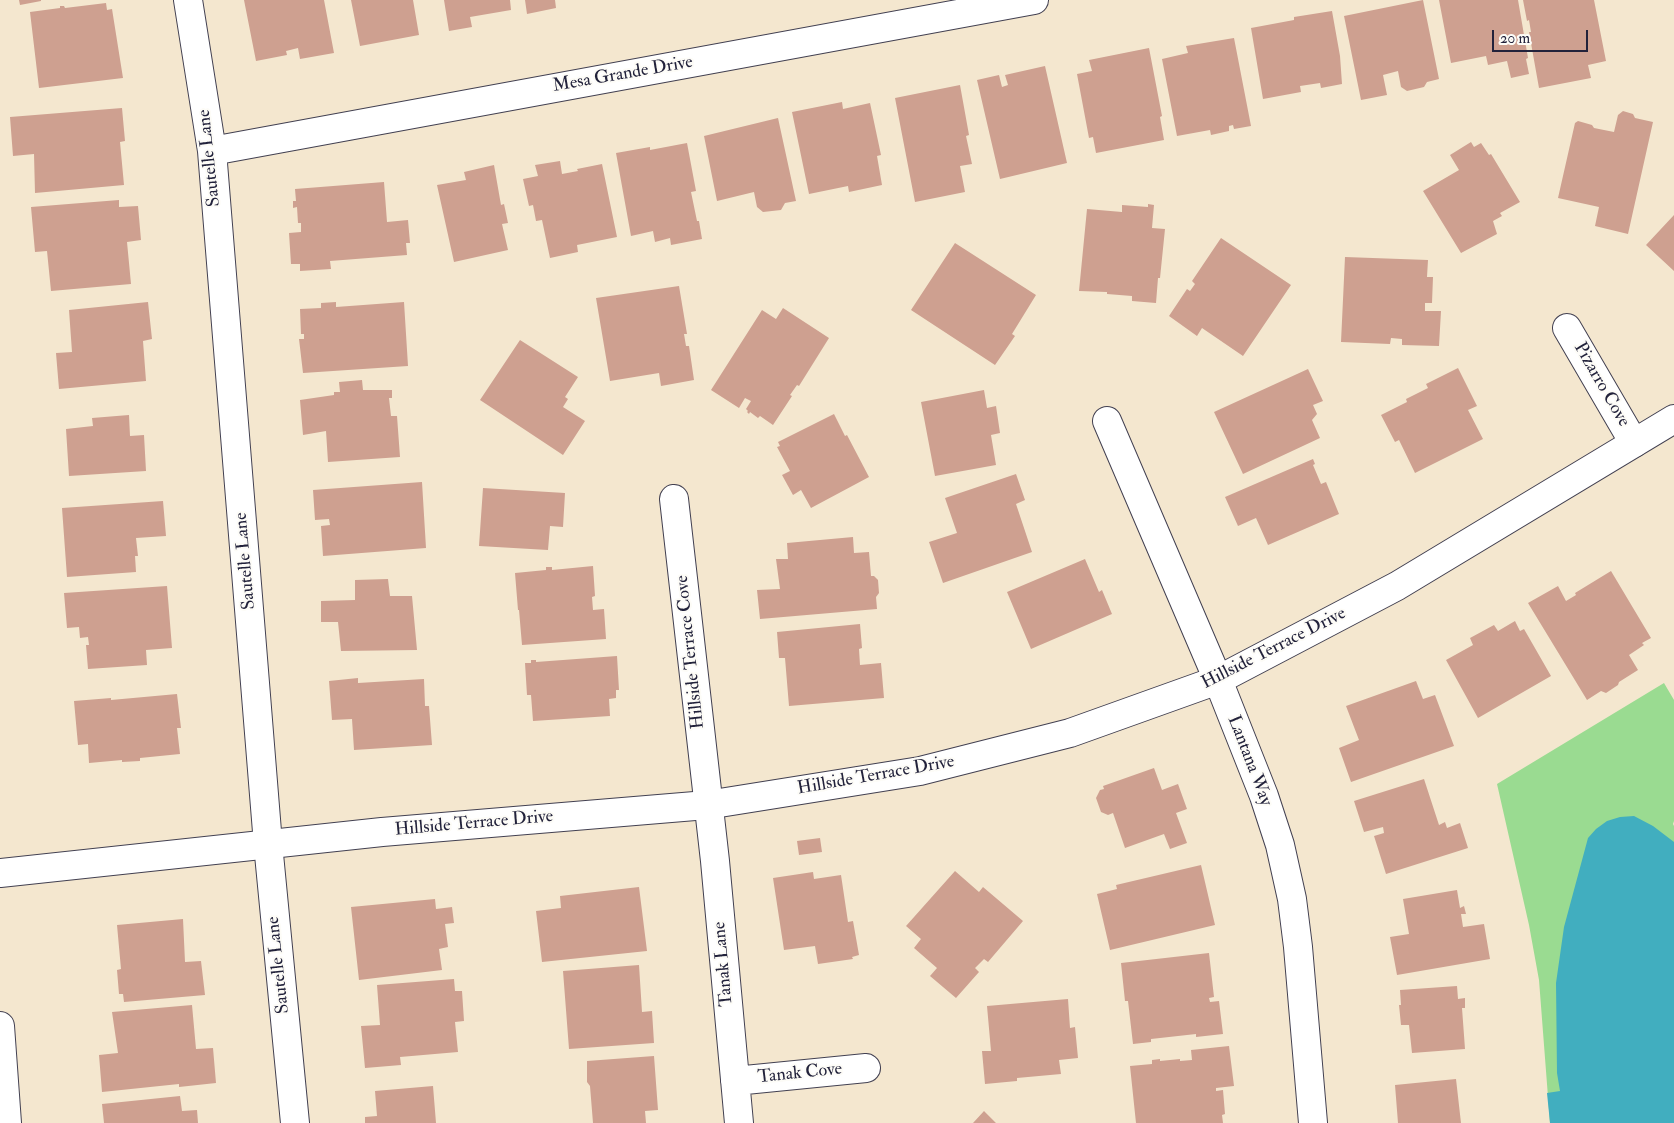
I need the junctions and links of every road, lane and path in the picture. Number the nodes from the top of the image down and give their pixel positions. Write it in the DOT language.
graph roads {
  1 [pos="188,0"];
  2 [pos="1034,0"];
  3 [pos="212,151"];
  4 [pos="1568,328"];
  5 [pos="1674,419"];
  6 [pos="1107,421"];
  7 [pos="1634,443"];
  8 [pos="674,499"];
  9 [pos="1218,680"];
  10 [pos="708,805"];
  11 [pos="268,844"];
  12 [pos="0,873"];
  13 [pos="0,1026"];
  14 [pos="866,1068"];
  15 [pos="735,1081"];
  16 [pos="7,1123"];
  17 [pos="295,1123"];
  18 [pos="739,1123"];
  19 [pos="1313,1123"];
  1 -- 3 [label="street, Sautelle Lane"];
  2 -- 3 [label="street, Mesa Grande Drive"];
  3 -- 11 [label="street, Sautelle Lane"];
  4 -- 7 [label="street, Pizarro Cove"];
  5 -- 7 [label="street, Hillside Terrace Drive"];
  6 -- 9 [label="street, Lantana Way"];
  7 -- 9 [label="street, Hillside Terrace Drive"];
  8 -- 10 [label="street, Hillside Terrace Cove"];
  9 -- 10 [label="street, Hillside Terrace Drive"];
  9 -- 19 [label="street, Lantana Way"];
  10 -- 11 [label="street, Hillside Terrace Drive"];
  10 -- 15 [label="street, Tanak Lane"];
  11 -- 12 [label="street, Hillside Terrace Drive"];
  11 -- 17 [label="street, Sautelle Lane"];
  13 -- 16 [label="street"];
  14 -- 15 [label="street, Tanak Cove"];
  15 -- 18 [label="street, Tanak Lane"];
}
